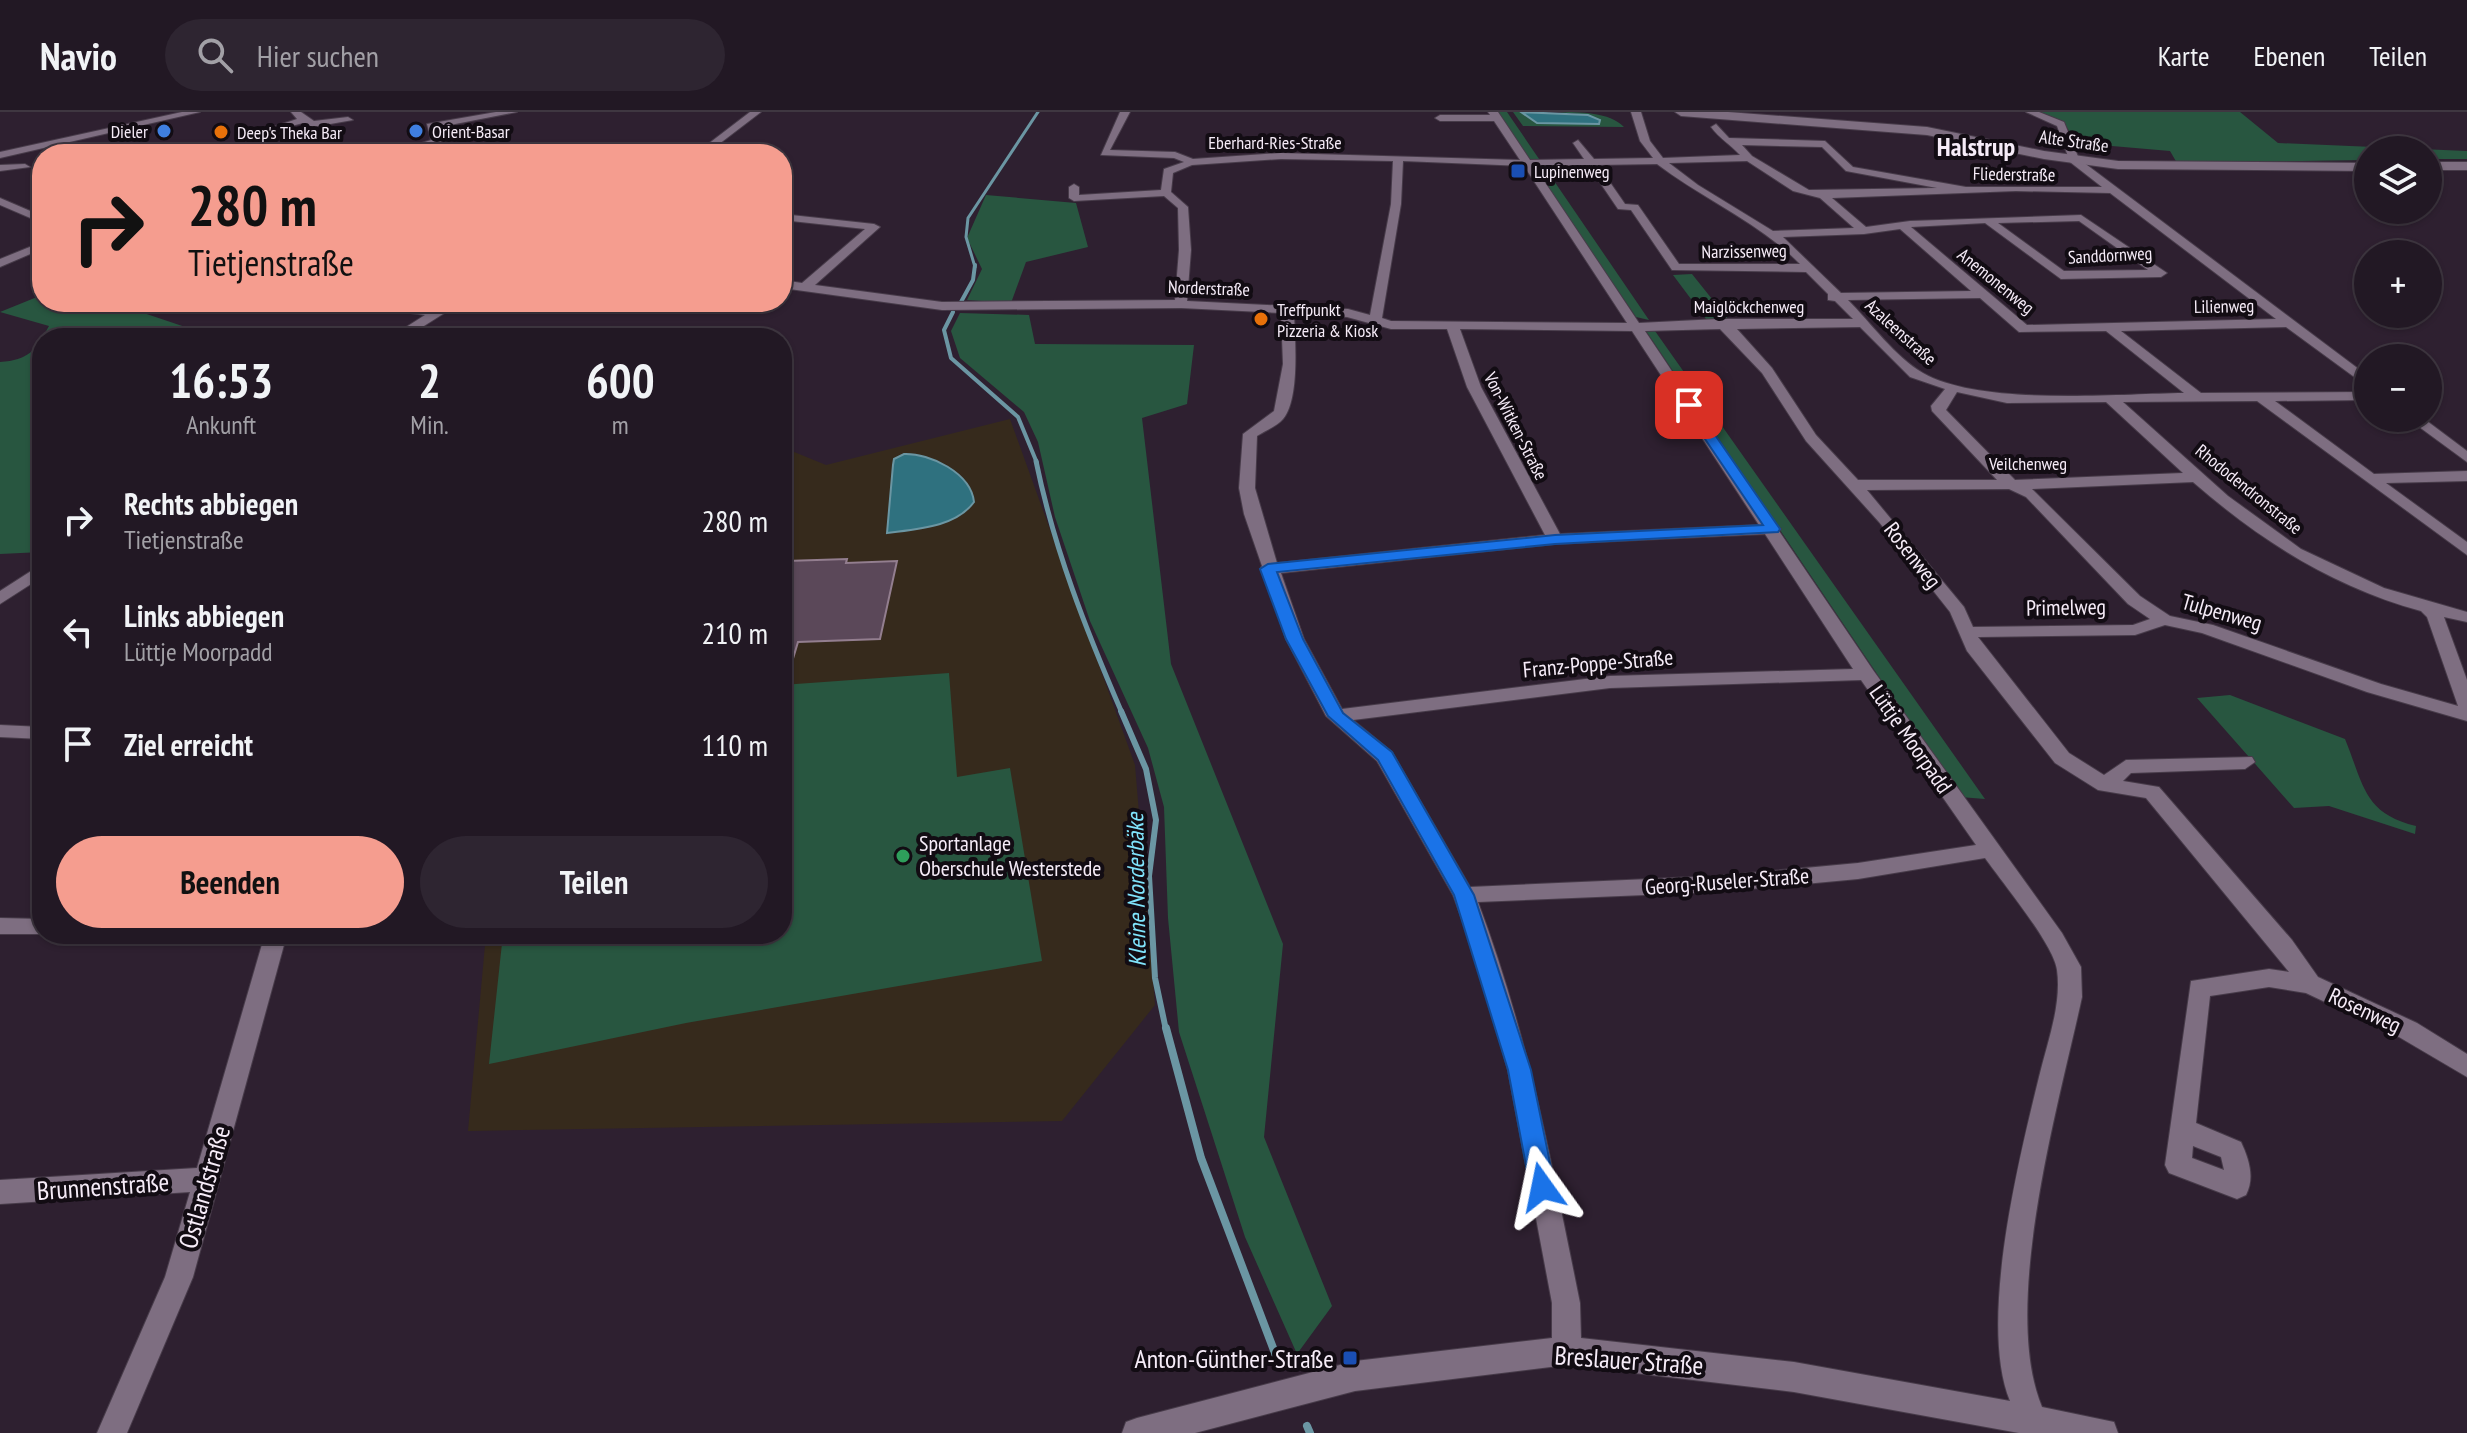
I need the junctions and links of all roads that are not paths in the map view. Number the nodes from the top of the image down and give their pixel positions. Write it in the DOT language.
graph roads {
  1 [pos="153,112"];
  2 [pos="195,112"];
  3 [pos="512,112"];
  4 [pos="756,112"];
  5 [pos="1125,112"];
  6 [pos="1636,112"];
  7 [pos="1681,112"];
  8 [pos="2031,112"];
  9 [pos="1495,115"];
  10 [pos="299,116"];
  11 [pos="1440,118"];
  12 [pos="163,120"];
  13 [pos="348,120"];
  14 [pos="1716,127"];
  15 [pos="276,129"];
  16 [pos="436,142"];
  17 [pos="1734,142"];
  18 [pos="1578,143"];
  19 [pos="59,144"];
  20 [pos="429,144"];
  21 [pos="443,144"];
  22 [pos="713,144"];
  23 [pos="32,150"];
  24 [pos="1091,152"];
  25 [pos="1104,153"];
  26 [pos="0,155"];
  27 [pos="1748,158"];
  28 [pos="1398,159"];
  29 [pos="1189,160"];
  30 [pos="2074,160"];
  31 [pos="1660,161"];
  32 [pos="1589,162"];
  33 [pos="1527,163"];
  34 [pos="2442,166"];
  35 [pos="2467,166"];
  36 [pos="25,167"];
  37 [pos="2354,167"];
  38 [pos="0,168"];
  39 [pos="1850,169"];
  40 [pos="1074,187"];
  41 [pos="1871,188"];
  42 [pos="2040,188"];
  43 [pos="1963,189"];
  44 [pos="2113,190"];
  45 [pos="1166,193"];
  46 [pos="1823,195"];
  47 [pos="0,201"];
  48 [pos="32,215"];
  49 [pos="792,218"];
  50 [pos="2081,218"];
  51 [pos="1987,220"];
  52 [pos="1904,227"];
  53 [pos="1864,231"];
  54 [pos="1770,234"];
  55 [pos="32,249"];
  56 [pos="0,263"];
  57 [pos="1810,268"];
  58 [pos="792,285"];
  59 [pos="805,287"];
  60 [pos="1981,294"];
  61 [pos="1832,297"];
  62 [pos="1181,304"];
  63 [pos="1287,309"];
  64 [pos="430,312"];
  65 [pos="437,313"];
  66 [pos="1375,321"];
  67 [pos="1718,323"];
  68 [pos="1863,323"];
  69 [pos="2289,323"];
  70 [pos="1452,325"];
  71 [pos="1636,327"];
  72 [pos="2109,327"];
  73 [pos="412,328"];
  74 [pos="2354,372"];
  75 [pos="1952,389"];
  76 [pos="2259,396"];
  77 [pos="2354,396"];
  78 [pos="2197,397"];
  79 [pos="2111,399"];
  80 [pos="2433,432"];
  81 [pos="2467,458"];
  82 [pos="2350,464"];
  83 [pos="2467,476"];
  84 [pos="2201,477"];
  85 [pos="2393,478"];
  86 [pos="2369,479"];
  87 [pos="2008,482"];
  88 [pos="1855,485"];
  89 [pos="1773,529"];
  90 [pos="1555,539"];
  91 [pos="2467,550"];
  92 [pos="1268,569"];
  93 [pos="32,576"];
  94 [pos="0,599"];
  95 [pos="2428,608"];
  96 [pos="2467,617"];
  97 [pos="2164,620"];
  98 [pos="1966,632"];
  99 [pos="1866,674"];
  100 [pos="2467,706"];
  101 [pos="2467,715"];
  102 [pos="1336,716"];
  103 [pos="0,731"];
  104 [pos="32,733"];
  105 [pos="2245,762"];
  106 [pos="2105,785"];
  107 [pos="1989,850"];
  108 [pos="1464,895"];
  109 [pos="0,926"];
  110 [pos="32,927"];
  111 [pos="273,944"];
  112 [pos="2310,984"];
  113 [pos="2467,1067"];
  114 [pos="2182,1129"];
  115 [pos="207,1179"];
  116 [pos="0,1192"];
  117 [pos="1567,1351"];
  118 [pos="2034,1426"];
  119 [pos="112,1433"];
  120 [pos="1137,1433"];
  121 [pos="2103,1433"];
  1 -- 12 [label="street"];
  2 -- 12 [label="street"];
  3 -- 16 [label="street"];
  4 -- 22 [label="street"];
  5 -- 25 [label="street"];
  6 -- 31 [label="street, Azaleenstraße"];
  7 -- 30 [label="street, Alte Straße"];
  8 -- 30 [label="street"];
  9 -- 11 [label="street"];
  9 -- 33 [label="street, Lüttje Moorpadd"];
  10 -- 13 [label="street"];
  10 -- 15 [label="street"];
  12 -- 19 [label="street"];
  14 -- 17 [label="street"];
  16 -- 20 [label="street"];
  16 -- 21 [label="street"];
  17 -- 27 [label="street"];
  17 -- 39 [label="street"];
  18 -- 32 [label="street"];
  23 -- 26 [label="street"];
  24 -- 25 [label="street"];
  25 -- 29 [label="street"];
  27 -- 31 [label="street"];
  27 -- 46 [label="street"];
  28 -- 29 [label="street, Eberhard-Ries-Straße"];
  28 -- 33 [label="street, Eberhard-Ries-Straße"];
  28 -- 66 [label="street"];
  29 -- 45 [label="street, Eberhard-Ries-Straße"];
  30 -- 37 [label="street, Alte Straße"];
  30 -- 44 [label="street"];
  31 -- 32 [label="street"];
  31 -- 54 [label="street, Azaleenstraße"];
  32 -- 33 [label="street"];
  32 -- 57 [label="street, Narzissenweg"];
  33 -- 71 [label="street, Lüttje Moorpadd"];
  34 -- 35 [label="street"];
  36 -- 38 [label="street"];
  39 -- 41 [label="street"];
  39 -- 43 [label="street, Fliederstraße"];
  40 -- 45 [label="street"];
  41 -- 43 [label="street, Fliederstraße"];
  41 -- 46 [label="street, Fliederstraße"];
  42 -- 43 [label="street, Fliederstraße"];
  42 -- 44 [label="street, Fliederstraße"];
  42 -- 50 [label="street, Sanddornweg"];
  44 -- 69 [label="street"];
  45 -- 62 [label="street"];
  46 -- 53 [label="street"];
  47 -- 48 [label="street"];
  49 -- 59 [label="street"];
  50 -- 51 [label="street, Sanddornweg"];
  50 -- 51 [label="street, Sanddornweg"];
  51 -- 52 [label="street, Sanddornweg"];
  52 -- 53 [label="street, Sanddornweg"];
  52 -- 60 [label="street, Anemonenweg"];
  53 -- 54 [label="street, Sanddornweg"];
  54 -- 57 [label="street, Azaleenstraße"];
  55 -- 56 [label="street"];
  57 -- 61 [label="street, Azaleenstraße"];
  58 -- 59 [label="street, Norderstraße"];
  59 -- 62 [label="street, Norderstraße"];
  60 -- 61 [label="street"];
  60 -- 72 [label="street, Anemonenweg"];
  61 -- 68 [label="street, Azaleenstraße"];
  62 -- 63 [label="street, Norderstraße"];
  63 -- 66 [label="street, Norderstraße"];
  63 -- 92 [label="street"];
  64 -- 65 [label="street"];
  65 -- 73 [label="street"];
  66 -- 70 [label="street, Norderstraße"];
  67 -- 68 [label="street, Maiglöckchenweg"];
  67 -- 71 [label="street, Maiglöckchenweg"];
  67 -- 88 [label="street, Rosenweg"];
  68 -- 75 [label="street, Azaleenstraße"];
  69 -- 72 [label="street, Lilienweg"];
  69 -- 74 [label="street"];
  70 -- 71 [label="street, Norderstraße"];
  70 -- 90 [label="street, Von-Witken-Straße"];
  71 -- 89 [label="street, Lüttje Moorpadd"];
  72 -- 78 [label="street"];
  75 -- 79 [label="street, Azaleenstraße"];
  75 -- 87 [label="street, Tulpenweg"];
  76 -- 77 [label="street, Azaleenstraße"];
  76 -- 78 [label="street, Azaleenstraße"];
  76 -- 82 [label="street"];
  78 -- 79 [label="street, Azaleenstraße"];
  79 -- 84 [label="street, Rhododendronstraße"];
  80 -- 81 [label="street"];
  82 -- 85 [label="street"];
  82 -- 86 [label="street"];
  83 -- 85 [label="street"];
  84 -- 87 [label="street, Veilchenweg"];
  84 -- 95 [label="street, Rhododendronstraße"];
  85 -- 86 [label="street"];
  86 -- 91 [label="street"];
  87 -- 88 [label="street, Veilchenweg"];
  87 -- 97 [label="street, Tulpenweg"];
  88 -- 98 [label="street, Rosenweg"];
  89 -- 90 [label="street"];
  89 -- 99 [label="street, Lüttje Moorpadd"];
  90 -- 92 [label="street"];
  92 -- 102 [label="street"];
  93 -- 94 [label="street"];
  95 -- 96 [label="street, Rhododendronstraße"];
  95 -- 100 [label="street"];
  97 -- 98 [label="street, Primelweg"];
  97 -- 101 [label="street, Tulpenweg"];
  98 -- 106 [label="street, Rosenweg"];
  99 -- 102 [label="street, Franz-Poppe-Straße"];
  99 -- 107 [label="street, Lüttje Moorpadd"];
  102 -- 108 [label="street"];
  103 -- 104 [label="street"];
  105 -- 106 [label="street"];
  106 -- 112 [label="street, Rosenweg"];
  107 -- 108 [label="street, Georg-Ruseler-Straße"];
  107 -- 118 [label="street, Lüttje Moorpadd"];
  108 -- 117 [label="street"];
  109 -- 110 [label="street"];
  111 -- 115 [label="street, Ostlandstraße"];
  112 -- 113 [label="street, Rosenweg"];
  112 -- 114 [label="street"];
  115 -- 116 [label="street, Brunnenstraße"];
  115 -- 119 [label="street, Ostlandstraße"];
  117 -- 118 [label="street, Breslauer Straße"];
  117 -- 120 [label="street, Breslauer Straße"];
  118 -- 121 [label="street, Breslauer Straße"];
}
